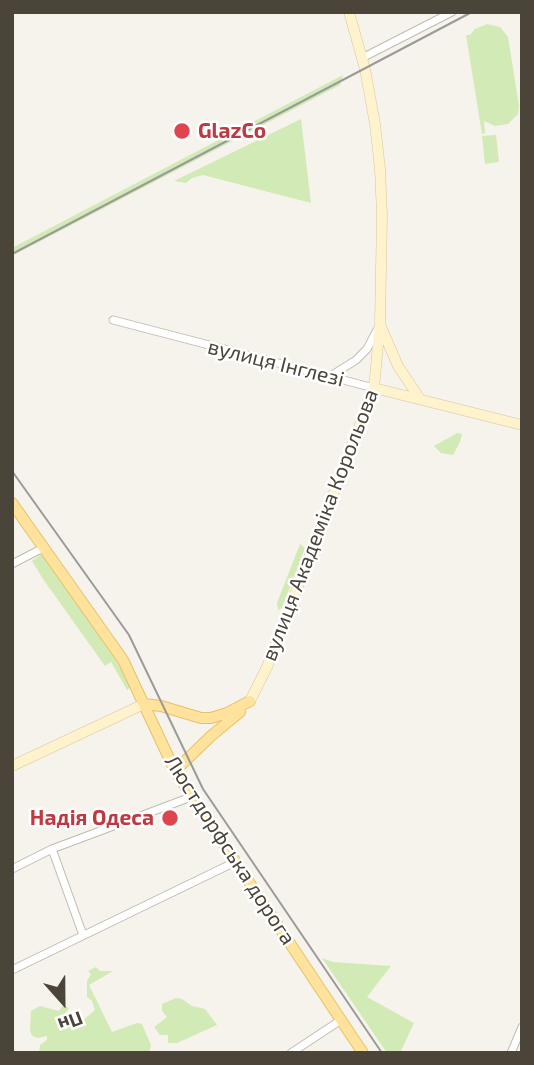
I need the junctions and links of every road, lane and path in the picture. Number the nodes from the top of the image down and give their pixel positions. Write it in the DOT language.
graph roads {
  1 [pos="349,12"];
  2 [pos="452,12"];
  3 [pos="362,58"];
  4 [pos="113,320"];
  5 [pos="380,323"];
  6 [pos="329,377"];
  7 [pos="374,388"];
  8 [pos="421,399"];
  9 [pos="522,425"];
  10 [pos="12,503"];
  11 [pos="43,548"];
  12 [pos="12,564"];
  13 [pos="250,701"];
  14 [pos="144,704"];
  15 [pos="201,718"];
  16 [pos="211,736"];
  17 [pos="12,766"];
  18 [pos="175,771"];
  19 [pos="191,797"];
  20 [pos="52,849"];
  21 [pos="235,862"];
  22 [pos="12,869"];
  23 [pos="83,935"];
  24 [pos="12,970"];
  25 [pos="341,1020"];
  26 [pos="522,1027"];
  27 [pos="291,1053"];
  28 [pos="363,1053"];
  29 [pos="511,1053"];
  1 -- 3 [label="main road, вулиця Академіка Корольова"];
  2 -- 3 [label="street"];
  3 -- 5 [label="main road, вулиця Академіка Корольова"];
  4 -- 6 [label="street, вулиця Інглезі"];
  5 -- 6 [label="street"];
  5 -- 7 [label="main road, вулиця Академіка Корольова"];
  5 -- 8 [label="main road"];
  6 -- 7 [label="street, вулиця Інглезі"];
  7 -- 8 [label="main road, вулиця Інглезі"];
  7 -- 13 [label="main road, вулиця Академіка Корольова"];
  8 -- 9 [label="main road, вулиця Інглезі"];
  10 -- 11 [label="main road, Люстдорфська дорога"];
  11 -- 12 [label="street"];
  11 -- 14 [label="main road, Люстдорфська дорога"];
  13 -- 15 [label="main road"];
  13 -- 16 [label="main road"];
  14 -- 15 [label="main road"];
  14 -- 17 [label="main road"];
  14 -- 18 [label="main road, Люстдорфська дорога"];
  15 -- 16 [label="main road"];
  16 -- 18 [label="main road"];
  18 -- 19 [label="main road, Люстдорфська дорога"];
  19 -- 20 [label="street"];
  19 -- 21 [label="main road, Люстдорфська дорога"];
  20 -- 22 [label="street"];
  20 -- 23 [label="street"];
  21 -- 23 [label="street"];
  21 -- 25 [label="main road, Люстдорфська дорога"];
  23 -- 24 [label="street"];
  25 -- 27 [label="street"];
  25 -- 28 [label="main road, Люстдорфська дорога"];
  26 -- 29 [label="street"];
}
